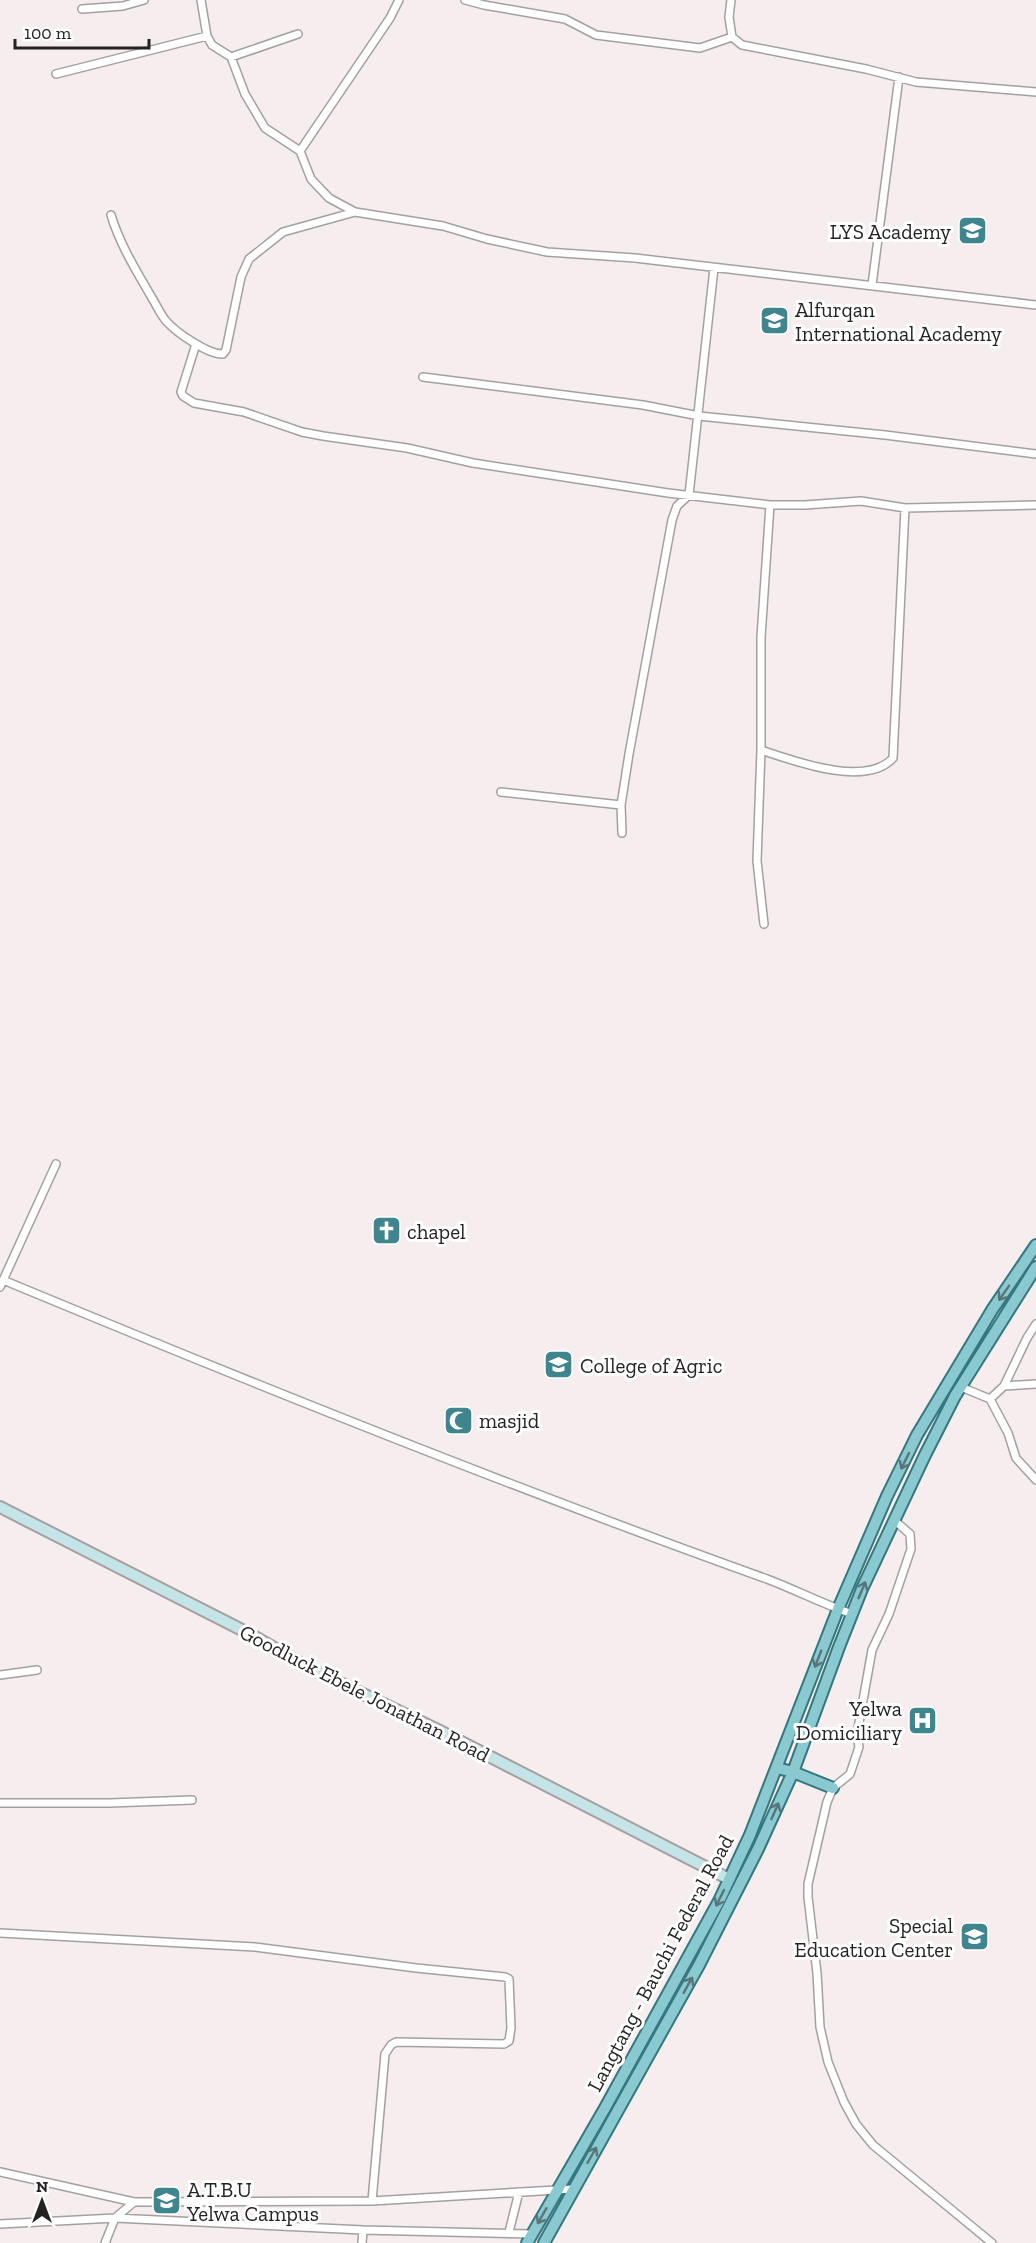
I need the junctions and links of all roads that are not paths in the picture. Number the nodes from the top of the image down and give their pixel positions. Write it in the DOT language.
graph roads {
  1 [pos="144,0"];
  2 [pos="201,0"];
  3 [pos="399,0"];
  4 [pos="465,0"];
  5 [pos="731,0"];
  6 [pos="82,9"];
  7 [pos="298,33"];
  8 [pos="207,36"];
  9 [pos="732,37"];
  10 [pos="231,57"];
  11 [pos="56,74"];
  12 [pos="899,78"];
  13 [pos="1036,92"];
  14 [pos="300,151"];
  15 [pos="355,212"];
  16 [pos="111,215"];
  17 [pos="714,268"];
  18 [pos="872,285"];
  19 [pos="1036,305"];
  20 [pos="196,344"];
  21 [pos="423,378"];
  22 [pos="699,416"];
  23 [pos="1036,454"];
  24 [pos="689,495"];
  25 [pos="770,505"];
  26 [pos="1036,505"];
  27 [pos="905,508"];
  28 [pos="762,750"];
  29 [pos="501,792"];
  30 [pos="621,805"];
  31 [pos="622,833"];
  32 [pos="764,924"];
  33 [pos="56,1164"];
  34 [pos="1036,1245"];
  35 [pos="1036,1267"];
  36 [pos="2,1284"];
  37 [pos="1036,1324"];
  38 [pos="1036,1384"];
  39 [pos="1004,1386"];
  40 [pos="961,1387"];
  41 [pos="990,1399"];
  42 [pos="1036,1480"];
  43 [pos="0,1507"];
  44 [pos="894,1520"];
  45 [pos="838,1609"];
  46 [pos="852,1614"];
  47 [pos="37,1670"];
  48 [pos="0,1675"];
  49 [pos="777,1768"];
  50 [pos="793,1772"];
  51 [pos="833,1788"];
  52 [pos="192,1800"];
  53 [pos="0,1803"];
  54 [pos="729,1879"];
  55 [pos="0,1934"];
  56 [pos="0,2172"];
  57 [pos="573,2189"];
  58 [pos="557,2190"];
  59 [pos="519,2192"];
  60 [pos="372,2201"];
  61 [pos="134,2202"];
  62 [pos="114,2218"];
  63 [pos="0,2224"];
  64 [pos="363,2230"];
  65 [pos="509,2232"];
  66 [pos="529,2239"];
  67 [pos="105,2243"];
  68 [pos="362,2243"];
  69 [pos="544,2243"];
  70 [pos="992,2243"];
  1 -- 6 [label="street"];
  2 -- 8 [label="street"];
  3 -- 14 [label="street"];
  4 -- 9 [label="street"];
  5 -- 9 [label="street"];
  7 -- 10 [label="street"];
  8 -- 10 [label="street"];
  8 -- 11 [label="street"];
  9 -- 12 [label="street"];
  10 -- 14 [label="street"];
  12 -- 13 [label="street"];
  12 -- 18 [label="street"];
  14 -- 15 [label="street"];
  15 -- 17 [label="street"];
  15 -- 20 [label="street"];
  16 -- 20 [label="street"];
  17 -- 18 [label="street"];
  17 -- 22 [label="street"];
  18 -- 19 [label="street"];
  20 -- 24 [label="street"];
  21 -- 22 [label="street"];
  22 -- 23 [label="street"];
  22 -- 24 [label="street"];
  24 -- 25 [label="street"];
  24 -- 30 [label="street"];
  25 -- 27 [label="street"];
  25 -- 28 [label="street"];
  26 -- 27 [label="street"];
  27 -- 28 [label="street"];
  28 -- 32 [label="street"];
  29 -- 30 [label="street"];
  30 -- 31 [label="street"];
  33 -- 36 [label="street"];
  34 -- 45 [label="main road, Langtang - Bauchi Federal Road, one-way"];
  35 -- 40 [label="main road"];
  36 -- 45 [label="street"];
  37 -- 39 [label="street"];
  38 -- 39 [label="street"];
  39 -- 41 [label="street"];
  40 -- 41 [label="street"];
  40 -- 44 [label="main road"];
  41 -- 42 [label="street"];
  43 -- 54 [label="main road, Goodluck Ebele Jonathan Road"];
  46 -- 44 [label="main road, one-way"];
  44 -- 51 [label="street"];
  45 -- 46 [label="street"];
  45 -- 49 [label="main road, Langtang - Bauchi Federal Road, one-way"];
  46 -- 50 [label="main road"];
  47 -- 48 [label="street"];
  49 -- 50 [label="main road"];
  49 -- 54 [label="main road, Langtang - Bauchi Federal Road"];
  50 -- 51 [label="main road"];
  57 -- 50 [label="main road, one-way"];
  51 -- 70 [label="street"];
  52 -- 53 [label="street"];
  54 -- 58 [label="main road, Langtang - Bauchi Federal Road, one-way"];
  55 -- 60 [label="street"];
  56 -- 61 [label="street"];
  57 -- 58 [label="street"];
  57 -- 69 [label="main road"];
  58 -- 59 [label="street"];
  58 -- 66 [label="main road, Langtang - Bauchi Federal Road, one-way"];
  59 -- 60 [label="street"];
  59 -- 65 [label="street"];
  60 -- 61 [label="street"];
  61 -- 62 [label="street"];
  62 -- 63 [label="street"];
  62 -- 64 [label="street"];
  62 -- 67 [label="street"];
  64 -- 65 [label="street"];
  64 -- 68 [label="street"];
  65 -- 66 [label="street"];
}
